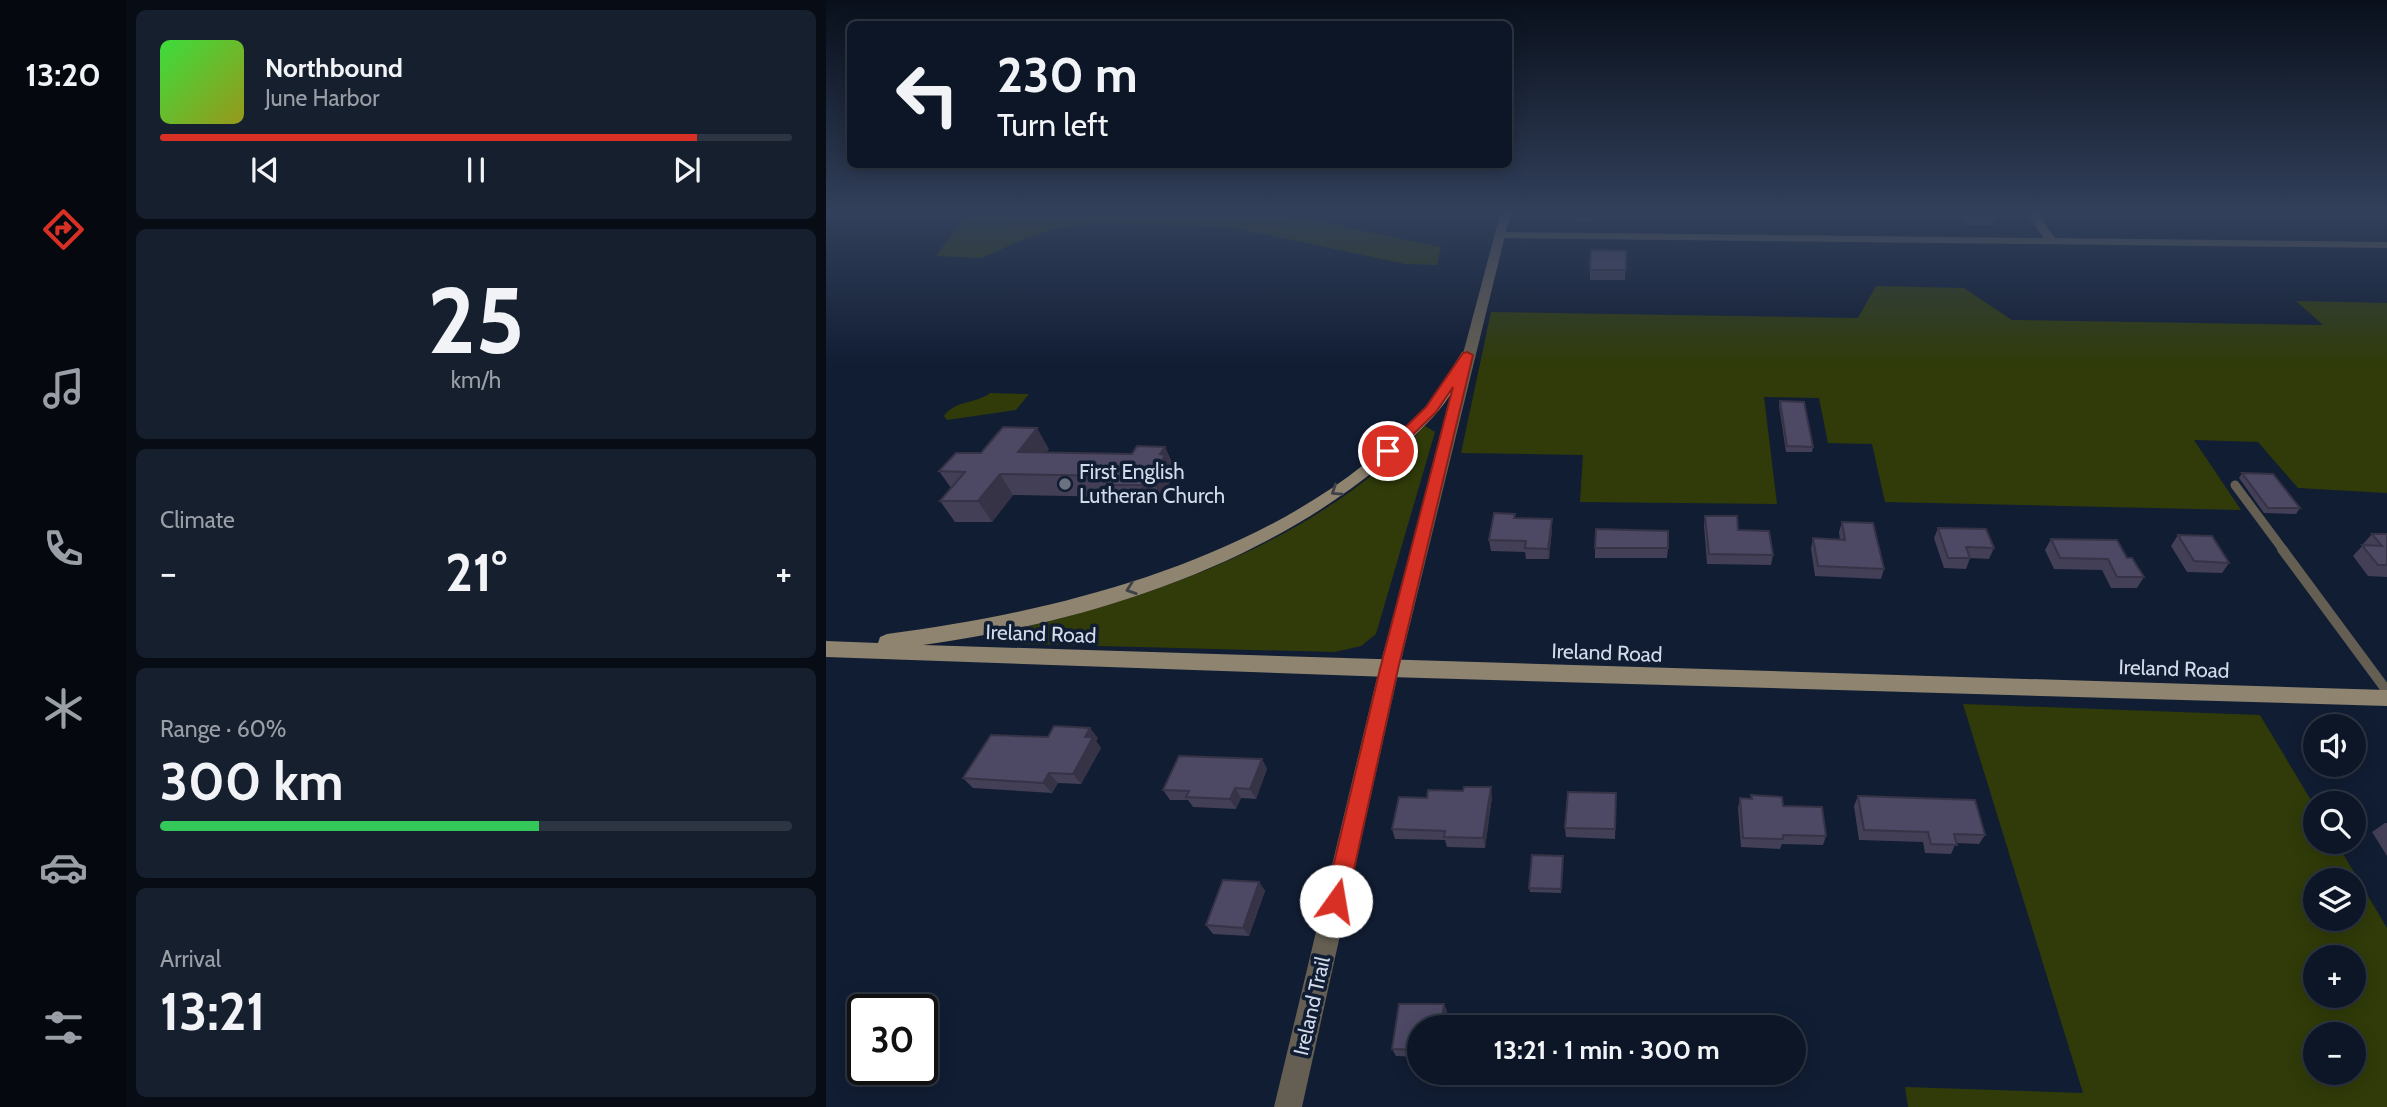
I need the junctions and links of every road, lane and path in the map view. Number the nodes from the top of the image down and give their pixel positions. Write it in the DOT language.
graph roads {
  1 [pos="1492,263"];
  2 [pos="1467,355"];
  3 [pos="2235,485"];
  4 [pos="826,648"];
  5 [pos="1389,669"];
  6 [pos="2387,691"];
  7 [pos="2387,698"];
  8 [pos="1288,1107"];
  1 -- 2 [label="street, Ireland Trail"];
  2 -- 4 [label="main road, one-way"];
  2 -- 5 [label="street, Ireland Trail"];
  3 -- 6 [label="lane"];
  4 -- 5 [label="main road, Ireland Road"];
  5 -- 7 [label="main road, Ireland Road"];
  5 -- 8 [label="street, Ireland Trail"];
}
